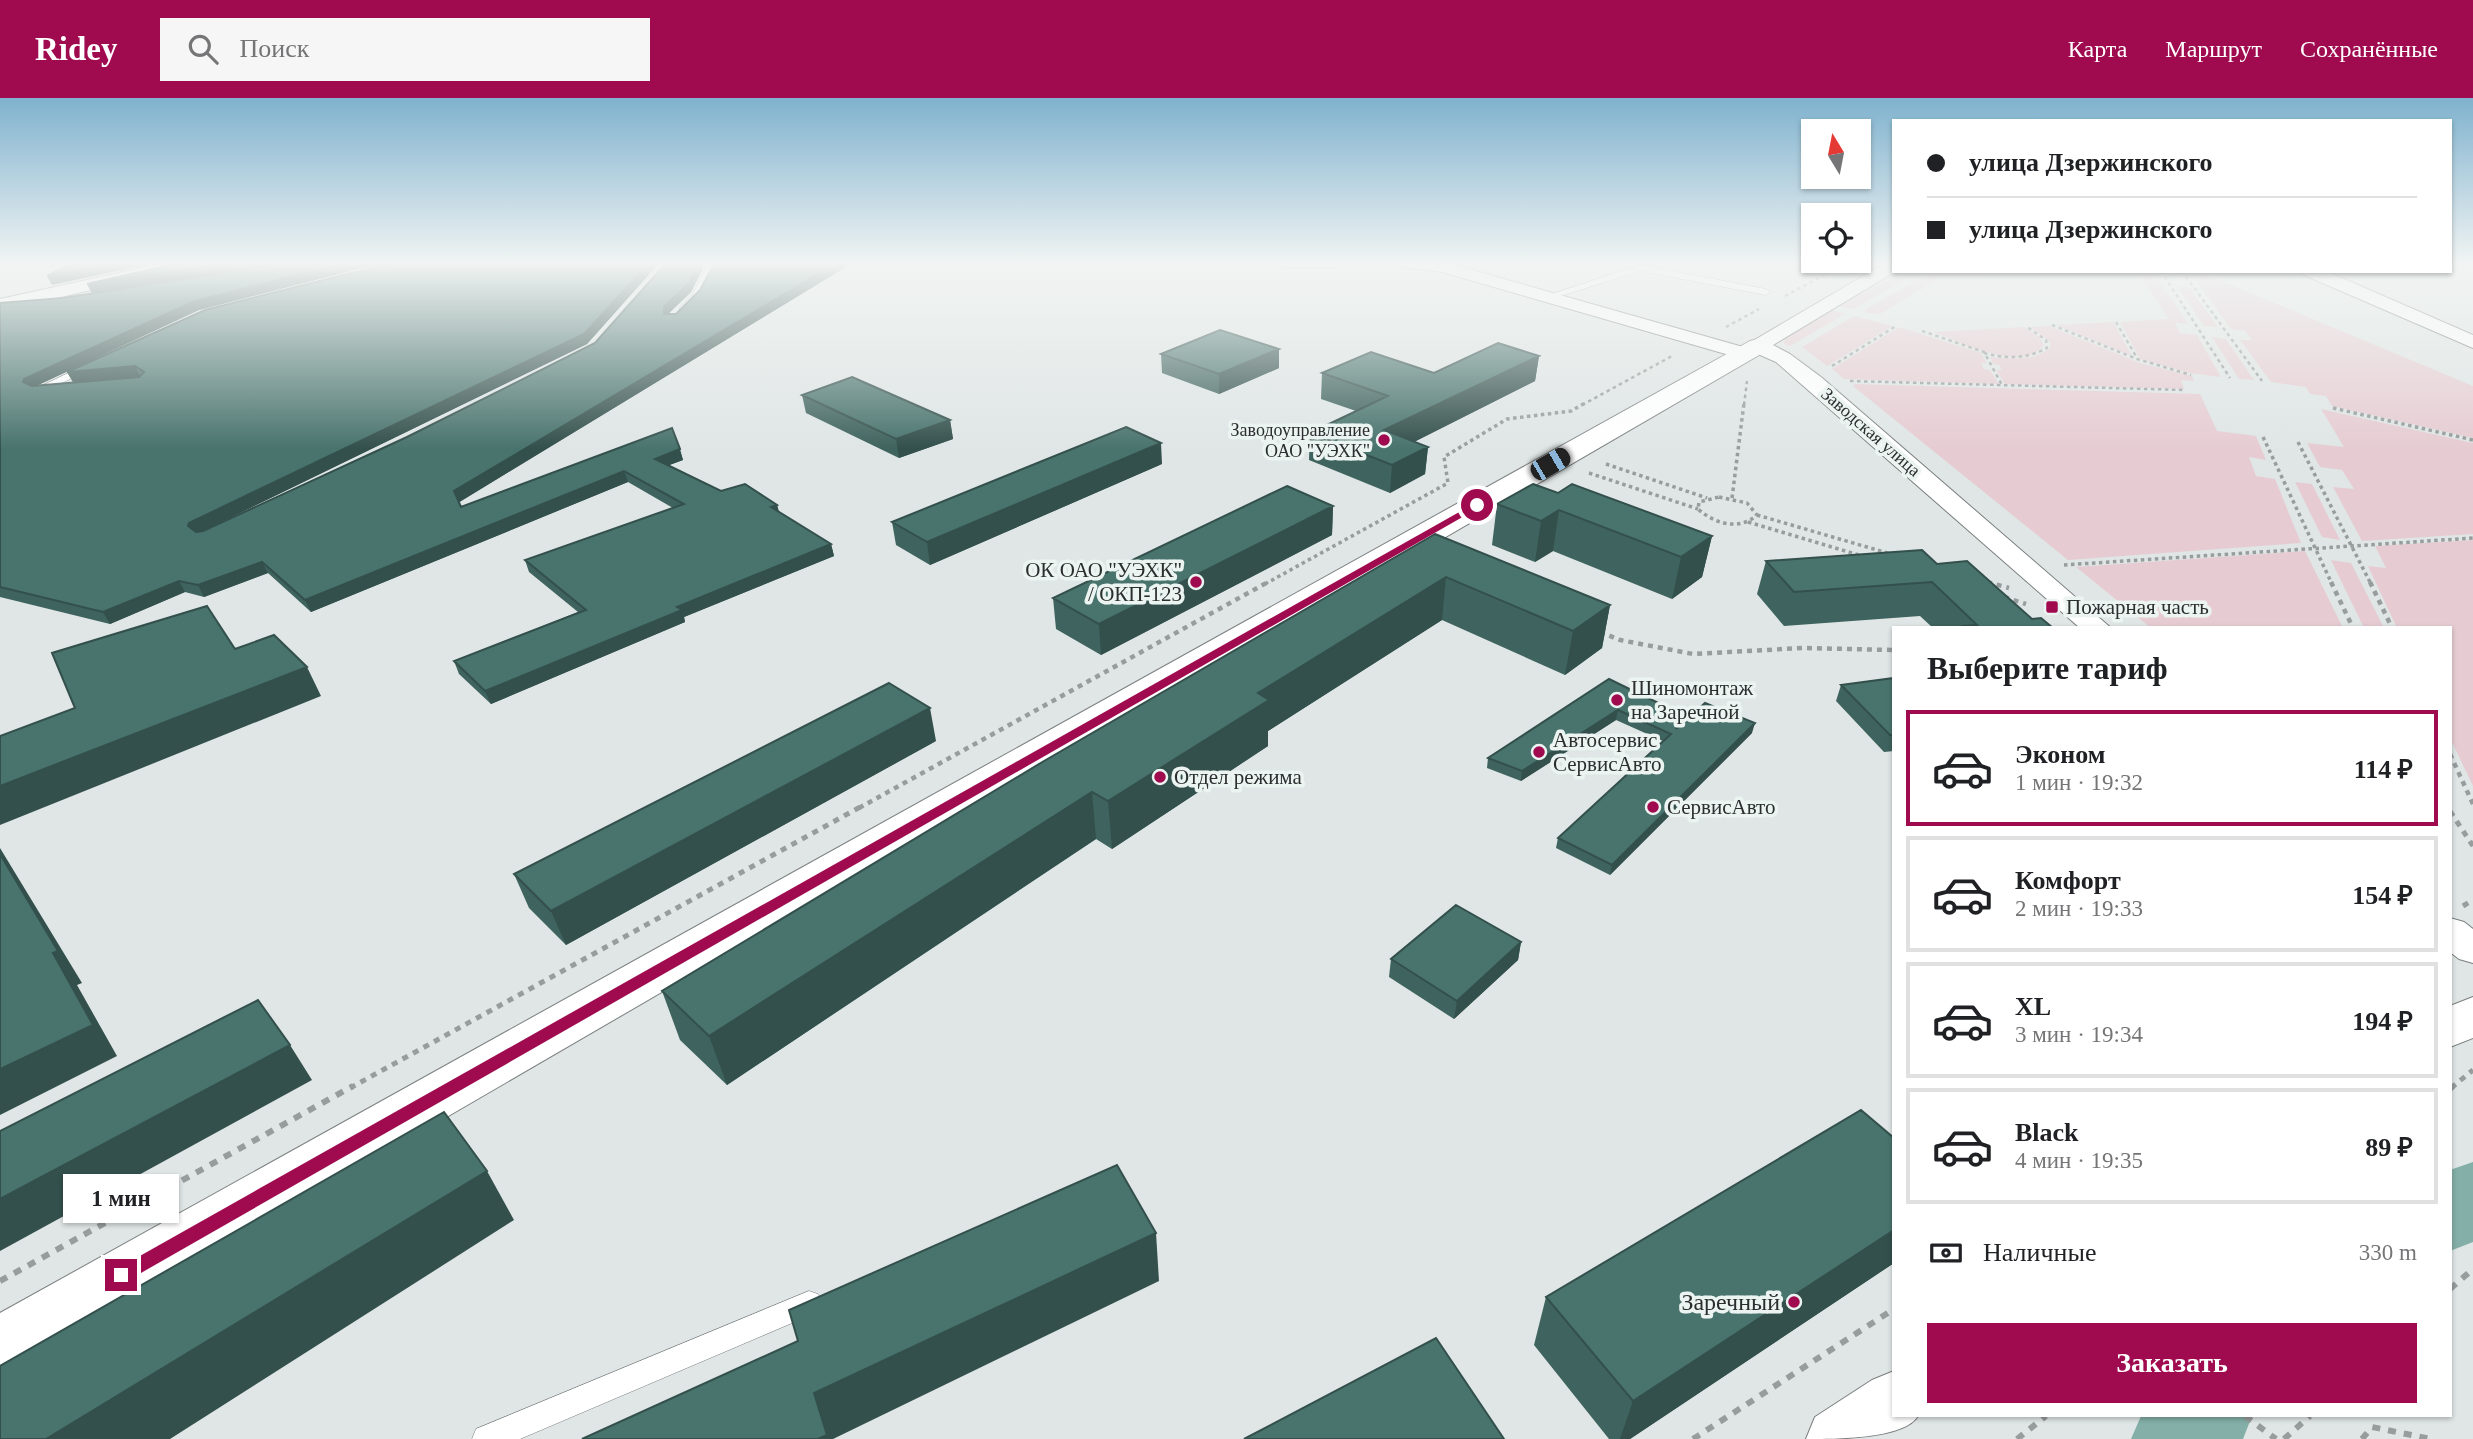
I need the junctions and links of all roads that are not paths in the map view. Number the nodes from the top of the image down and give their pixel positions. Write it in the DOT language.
graph roads {
  1 [pos="1643,325"];
  2 [pos="1802,325"];
  3 [pos="2433,325"];
  4 [pos="2473,342"];
  5 [pos="1750,358"];
  6 [pos="96,364"];
  7 [pos="75,387"];
  8 [pos="2095,626"];
  9 [pos="2452,933"];
  10 [pos="2473,949"];
  11 [pos="2473,1015"];
  12 [pos="2452,1028"];
  13 [pos="830,1294"];
  14 [pos="0,1344"];
  15 [pos="1892,1402"];
  16 [pos="486,1439"];
  17 [pos="1837,1439"];
  1 -- 5 [label="street, Заводская улица"];
  2 -- 5 [label="street"];
  3 -- 4 [label="street"];
  5 -- 8 [label="street, Заводская улица"];
  5 -- 14 [label="street"];
  6 -- 7 [label="lane"];
  9 -- 10 [label="street"];
  11 -- 12 [label="street"];
  13 -- 16 [label="lane"];
  15 -- 17 [label="street"];
}
